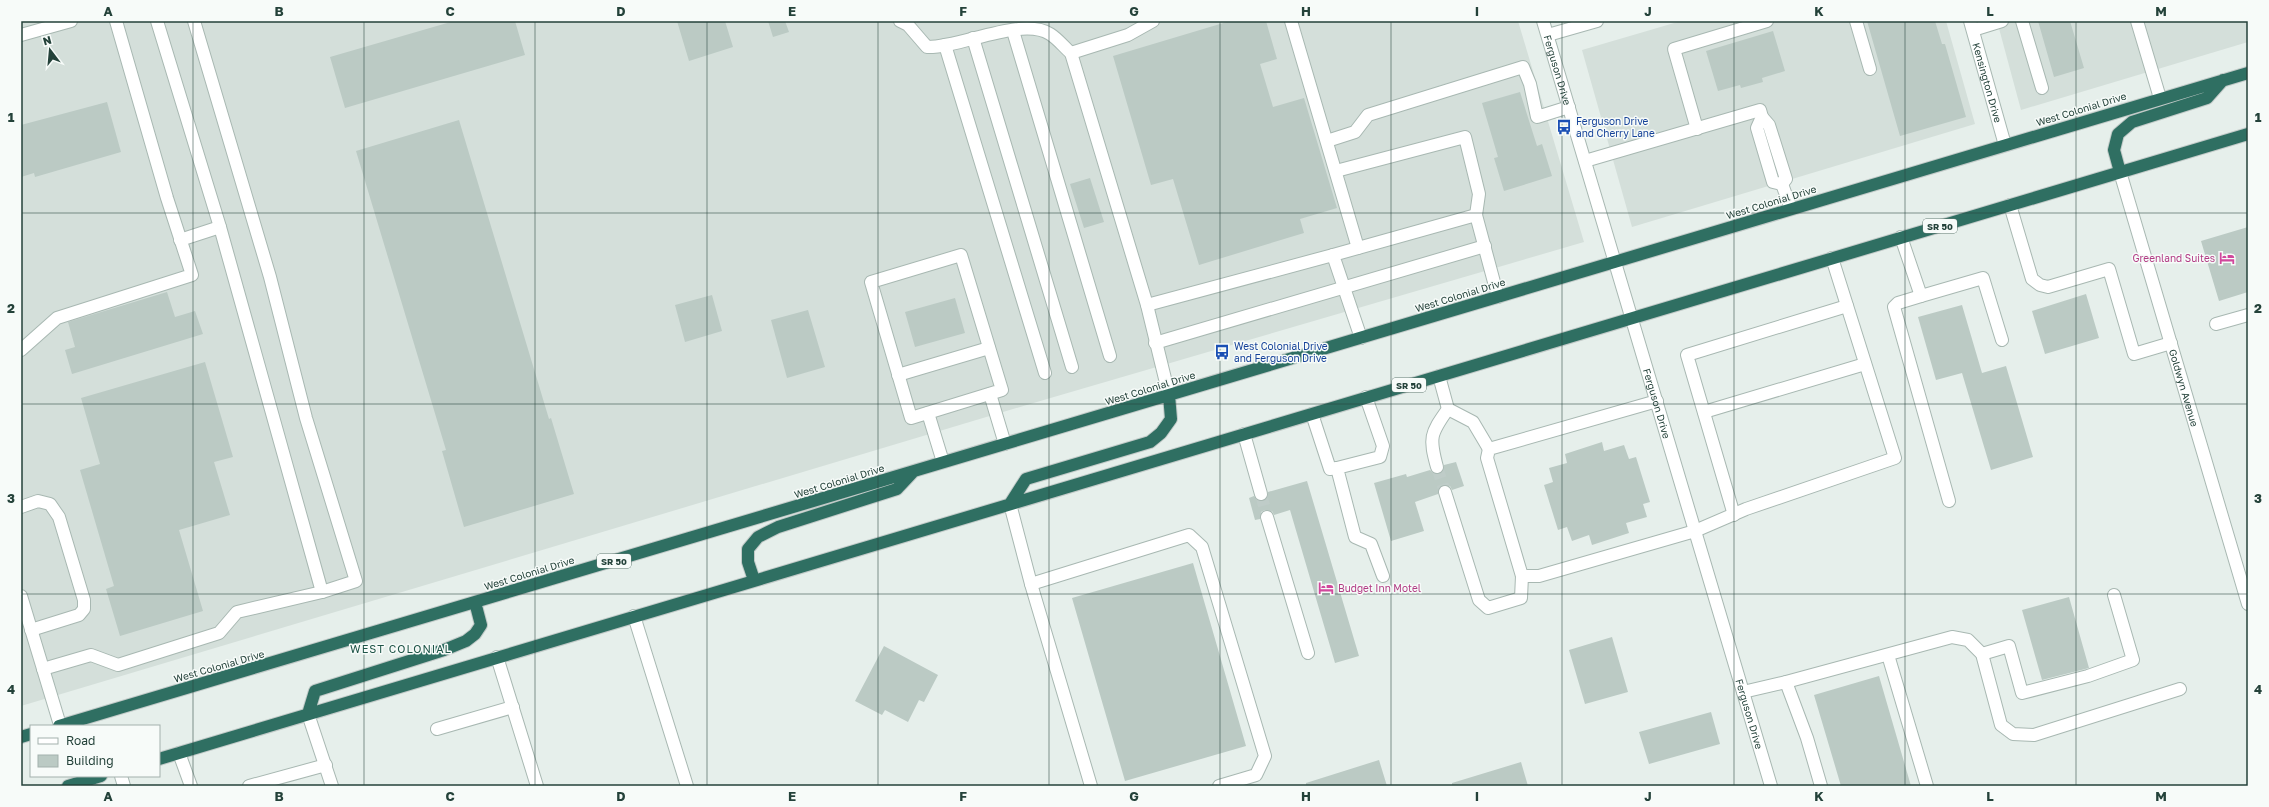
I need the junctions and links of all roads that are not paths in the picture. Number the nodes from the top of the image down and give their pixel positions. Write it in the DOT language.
graph roads {
  1 [pos="71,21"];
  2 [pos="116,21"];
  3 [pos="157,21"];
  4 [pos="194,21"];
  5 [pos="900,21"];
  6 [pos="1153,21"];
  7 [pos="1291,21"];
  8 [pos="1543,21"];
  9 [pos="1598,21"];
  10 [pos="1767,21"];
  11 [pos="1856,21"];
  12 [pos="2002,21"];
  13 [pos="2022,21"];
  14 [pos="2137,21"];
  15 [pos="1972,25"];
  16 [pos="1013,31"];
  17 [pos="21,35"];
  18 [pos="1548,36"];
  19 [pos="973,38"];
  20 [pos="945,45"];
  21 [pos="1071,53"];
  22 [pos="1870,69"];
  23 [pos="2248,73"];
  24 [pos="2223,80"];
  25 [pos="2042,88"];
  26 [pos="2160,98"];
  27 [pos="1569,107"];
  28 [pos="1698,129"];
  29 [pos="2248,134"];
  30 [pos="1327,141"];
  31 [pos="2005,145"];
  32 [pos="1585,162"];
  33 [pos="1336,171"];
  34 [pos="2120,172"];
  35 [pos="2010,205"];
  36 [pos="1791,209"];
  37 [pos="1476,215"];
  38 [pos="220,227"];
  39 [pos="1901,238"];
  40 [pos="180,240"];
  41 [pos="1485,246"];
  42 [pos="1358,248"];
  43 [pos="1333,255"];
  44 [pos="1832,258"];
  45 [pos="1614,262"];
  46 [pos="1344,287"];
  47 [pos="1921,296"];
  48 [pos="1498,297"];
  49 [pos="1146,305"];
  50 [pos="1847,306"];
  51 [pos="2248,315"];
  52 [pos="1632,318"];
  53 [pos="2216,324"];
  54 [pos="1361,338"];
  55 [pos="2002,340"];
  56 [pos="1155,343"];
  57 [pos="2171,343"];
  58 [pos="989,348"];
  59 [pos="21,350"];
  60 [pos="1110,356"];
  61 [pos="1865,364"];
  62 [pos="1072,367"];
  63 [pos="1045,373"];
  64 [pos="898,375"];
  65 [pos="1439,376"];
  66 [pos="990,394"];
  67 [pos="1169,395"];
  68 [pos="1366,397"];
  69 [pos="1657,401"];
  70 [pos="1448,409"];
  71 [pos="1704,412"];
  72 [pos="928,413"];
  73 [pos="1312,414"];
  74 [pos="1244,434"];
  75 [pos="1005,444"];
  76 [pos="1489,449"];
  77 [pos="943,462"];
  78 [pos="1437,467"];
  79 [pos="1337,468"];
  80 [pos="914,471"];
  81 [pos="1445,492"];
  82 [pos="1261,494"];
  83 [pos="1949,501"];
  84 [pos="1010,504"];
  85 [pos="21,507"];
  86 [pos="1734,515"];
  87 [pos="1267,517"];
  88 [pos="1695,531"];
  89 [pos="1383,576"];
  90 [pos="1522,576"];
  91 [pos="754,580"];
  92 [pos="1031,584"];
  93 [pos="322,592"];
  94 [pos="2114,595"];
  95 [pos="21,596"];
  96 [pos="475,602"];
  97 [pos="2248,604"];
  98 [pos="634,616"];
  99 [pos="31,630"];
  100 [pos="1308,653"];
  101 [pos="1982,654"];
  102 [pos="1888,655"];
  103 [pos="497,657"];
  104 [pos="43,669"];
  105 [pos="1786,682"];
  106 [pos="2180,689"];
  107 [pos="1743,692"];
  108 [pos="512,707"];
  109 [pos="308,714"];
  110 [pos="60,725"];
  111 [pos="63,725"];
  112 [pos="437,729"];
  113 [pos="179,753"];
  114 [pos="160,759"];
  115 [pos="326,765"];
  116 [pos="98,777"];
  117 [pos="68,786"];
  118 [pos="191,786"];
  119 [pos="249,786"];
  120 [pos="332,786"];
  121 [pos="537,786"];
  122 [pos="687,786"];
  123 [pos="1091,786"];
  124 [pos="1219,786"];
  125 [pos="1771,786"];
  126 [pos="1821,786"];
  127 [pos="1927,786"];
  1 -- 17 [label="street"];
  2 -- 40 [label="street"];
  3 -- 38 [label="street"];
  4 -- 93 [label="street"];
  5 -- 20 [label="street"];
  6 -- 21 [label="street"];
  7 -- 30 [label="street"];
  8 -- 18 [label="street, Ferguson Drive"];
  9 -- 18 [label="street"];
  10 -- 28 [label="street"];
  11 -- 22 [label="street"];
  12 -- 15 [label="street"];
  13 -- 25 [label="street"];
  14 -- 26 [label="street"];
  15 -- 31 [label="street, Kensington Drive"];
  16 -- 19 [label="street"];
  16 -- 21 [label="street"];
  16 -- 60 [label="street"];
  18 -- 27 [label="street, Ferguson Drive"];
  19 -- 20 [label="street"];
  19 -- 62 [label="street"];
  20 -- 63 [label="street"];
  21 -- 49 [label="street"];
  23 -- 24 [label="highway, West Colonial Drive / SR 50"];
  24 -- 26 [label="highway, West Colonial Drive / SR 50"];
  24 -- 34 [label="highway"];
  26 -- 31 [label="highway, West Colonial Drive / SR 50"];
  27 -- 30 [label="street"];
  27 -- 32 [label="street, Ferguson Drive"];
  28 -- 32 [label="street"];
  28 -- 36 [label="street"];
  29 -- 34 [label="highway, SR 50"];
  30 -- 33 [label="street"];
  31 -- 36 [label="highway, West Colonial Drive / SR 50"];
  32 -- 45 [label="street, Ferguson Drive"];
  33 -- 37 [label="street"];
  33 -- 42 [label="street"];
  34 -- 35 [label="highway, SR 50"];
  34 -- 57 [label="street, Goldwyn Avenue"];
  35 -- 39 [label="highway, SR 50"];
  35 -- 57 [label="street"];
  36 -- 45 [label="highway, West Colonial Drive / SR 50"];
  37 -- 41 [label="street"];
  37 -- 42 [label="street"];
  38 -- 40 [label="street"];
  38 -- 93 [label="street"];
  39 -- 44 [label="highway, SR 50"];
  39 -- 47 [label="street"];
  40 -- 59 [label="street"];
  41 -- 46 [label="street"];
  41 -- 48 [label="street"];
  42 -- 43 [label="street"];
  43 -- 46 [label="street"];
  43 -- 49 [label="street"];
  44 -- 50 [label="street"];
  44 -- 52 [label="highway, SR 50"];
  45 -- 48 [label="highway, West Colonial Drive / SR 50"];
  45 -- 52 [label="street, Ferguson Drive"];
  46 -- 54 [label="street"];
  46 -- 56 [label="street"];
  47 -- 55 [label="street"];
  47 -- 83 [label="street"];
  48 -- 54 [label="highway, West Colonial Drive / SR 50"];
  49 -- 56 [label="street"];
  50 -- 61 [label="street"];
  50 -- 71 [label="street"];
  51 -- 53 [label="street"];
  52 -- 65 [label="highway, SR 50"];
  52 -- 69 [label="street, Ferguson Drive"];
  54 -- 67 [label="highway, West Colonial Drive / SR 50"];
  56 -- 67 [label="street"];
  57 -- 97 [label="street, Goldwyn Avenue"];
  58 -- 64 [label="street"];
  58 -- 64 [label="street"];
  58 -- 66 [label="street"];
  61 -- 71 [label="street"];
  61 -- 86 [label="street"];
  64 -- 72 [label="street"];
  65 -- 68 [label="highway, SR 50"];
  65 -- 70 [label="street"];
  66 -- 72 [label="street"];
  66 -- 75 [label="street"];
  67 -- 75 [label="highway, West Colonial Drive / SR 50"];
  67 -- 84 [label="highway"];
  68 -- 73 [label="highway, SR 50"];
  68 -- 79 [label="street"];
  69 -- 76 [label="street"];
  69 -- 88 [label="street, Ferguson Drive"];
  70 -- 76 [label="street"];
  70 -- 78 [label="street"];
  71 -- 86 [label="street"];
  72 -- 77 [label="street"];
  73 -- 74 [label="highway, SR 50"];
  73 -- 79 [label="street"];
  74 -- 82 [label="street"];
  74 -- 84 [label="highway, SR 50"];
  75 -- 77 [label="highway, West Colonial Drive / SR 50"];
  76 -- 90 [label="street"];
  77 -- 80 [label="highway, West Colonial Drive / SR 50"];
  79 -- 89 [label="street"];
  80 -- 91 [label="highway"];
  80 -- 96 [label="highway, West Colonial Drive / SR 50"];
  81 -- 90 [label="street"];
  84 -- 91 [label="highway, SR 50"];
  84 -- 92 [label="street"];
  85 -- 99 [label="street"];
  86 -- 88 [label="street"];
  87 -- 100 [label="street"];
  88 -- 90 [label="street"];
  88 -- 107 [label="street, Ferguson Drive"];
  91 -- 98 [label="highway, SR 50"];
  92 -- 123 [label="street"];
  92 -- 124 [label="street"];
  93 -- 104 [label="street"];
  94 -- 101 [label="street"];
  95 -- 99 [label="street"];
  96 -- 109 [label="highway"];
  96 -- 111 [label="highway, West Colonial Drive / SR 50"];
  98 -- 103 [label="highway, SR 50"];
  98 -- 122 [label="street"];
  99 -- 104 [label="street"];
  101 -- 102 [label="street"];
  101 -- 106 [label="street"];
  102 -- 105 [label="street"];
  102 -- 127 [label="street"];
  103 -- 108 [label="street"];
  103 -- 109 [label="highway, SR 50"];
  104 -- 110 [label="street"];
  105 -- 107 [label="street"];
  105 -- 126 [label="street"];
  107 -- 125 [label="street, Ferguson Drive"];
  108 -- 112 [label="street"];
  108 -- 121 [label="street"];
  109 -- 113 [label="highway, SR 50"];
  109 -- 115 [label="street"];
  113 -- 114 [label="highway, SR 50"];
  113 -- 118 [label="street"];
  115 -- 119 [label="street"];
  115 -- 120 [label="street"];
  116 -- 117 [label="highway"];
}
